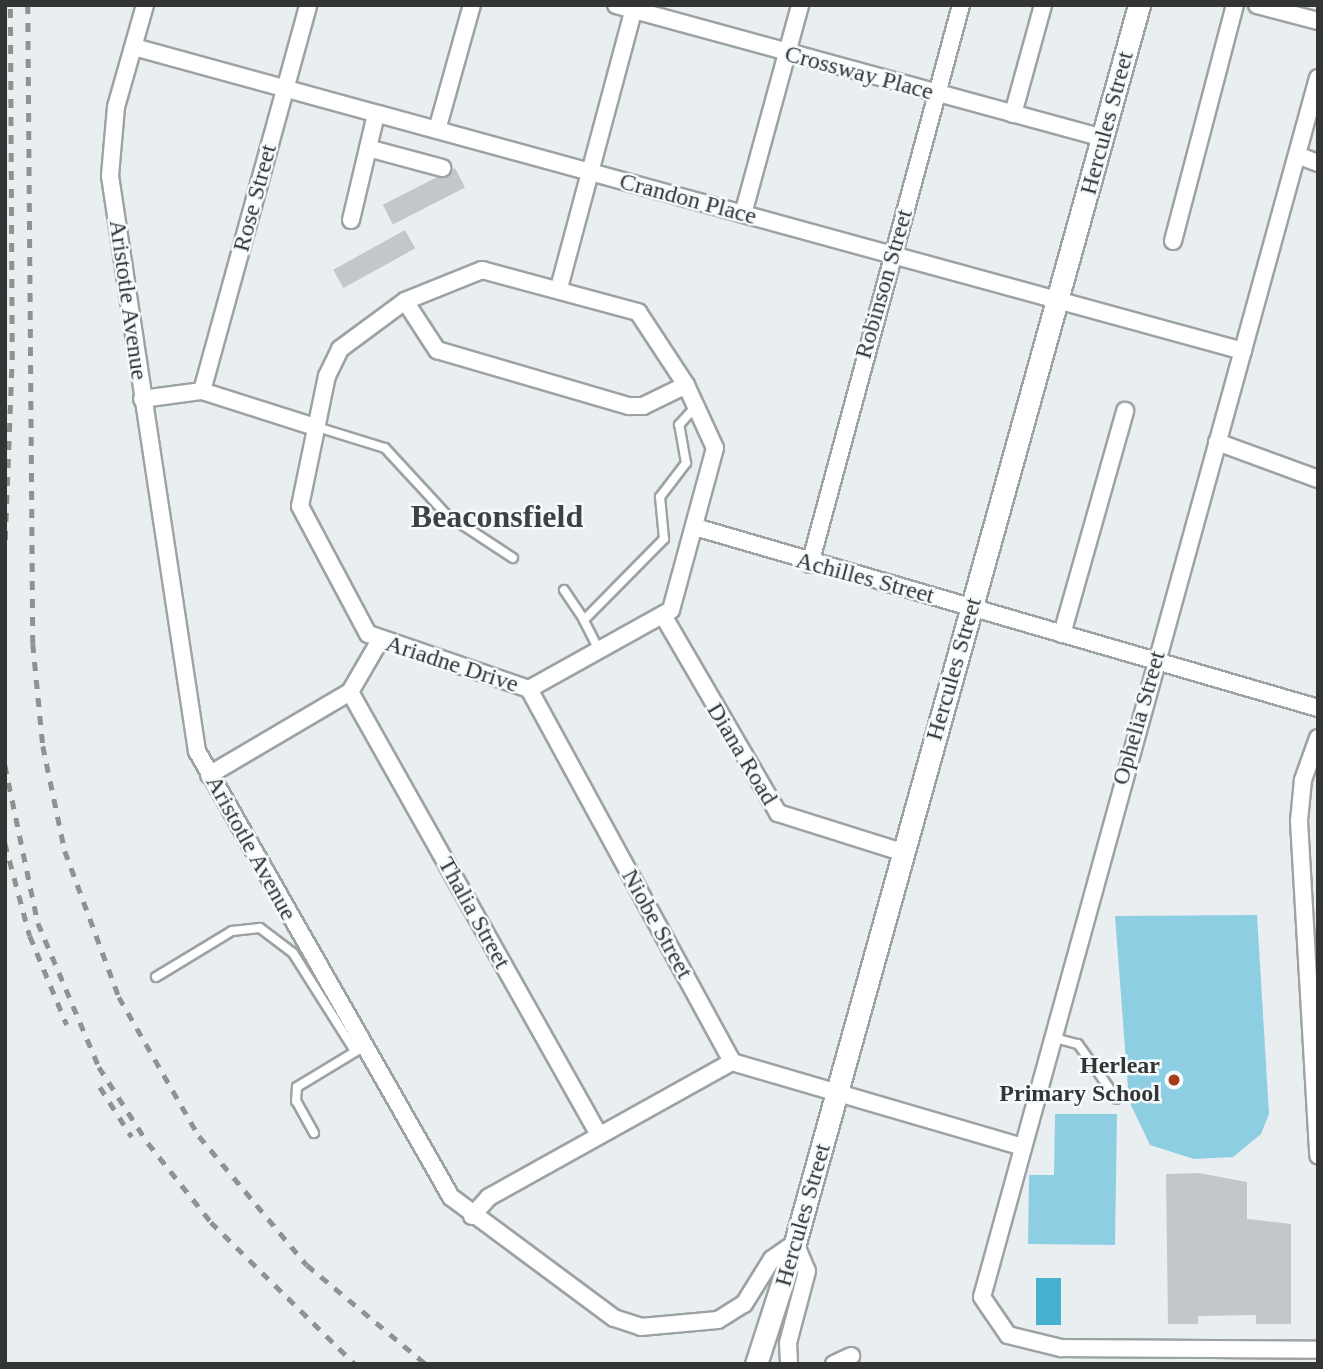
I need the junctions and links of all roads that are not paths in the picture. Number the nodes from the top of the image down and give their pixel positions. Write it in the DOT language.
graph roads {
  1 [pos="145,5"];
  2 [pos="308,5"];
  3 [pos="472,5"];
  4 [pos="616,5"];
  5 [pos="800,5"];
  6 [pos="961,5"];
  7 [pos="1043,5"];
  8 [pos="1139,5"];
  9 [pos="1235,5"];
  10 [pos="1257,5"];
  11 [pos="635,8"];
  12 [pos="1318,21"];
  13 [pos="134,47"];
  14 [pos="787,54"];
  15 [pos="1318,78"];
  16 [pos="285,91"];
  17 [pos="937,93"];
  18 [pos="376,114"];
  19 [pos="1013,114"];
  20 [pos="437,130"];
  21 [pos="1103,138"];
  22 [pos="368,148"];
  23 [pos="1297,155"];
  24 [pos="1318,163"];
  25 [pos="442,168"];
  26 [pos="593,173"];
  27 [pos="743,214"];
  28 [pos="351,220"];
  29 [pos="1172,241"];
  30 [pos="892,253"];
  31 [pos="559,288"];
  32 [pos="405,301"];
  33 [pos="1058,301"];
  34 [pos="1243,351"];
  35 [pos="686,385"];
  36 [pos="202,391"];
  37 [pos="142,399"];
  38 [pos="697,405"];
  39 [pos="1125,411"];
  40 [pos="315,427"];
  41 [pos="1217,442"];
  42 [pos="1318,479"];
  43 [pos="695,527"];
  44 [pos="513,558"];
  45 [pos="810,564"];
  46 [pos="564,590"];
  47 [pos="972,607"];
  48 [pos="664,617"];
  49 [pos="584,620"];
  50 [pos="1062,634"];
  51 [pos="379,642"];
  52 [pos="601,654"];
  53 [pos="1154,661"];
  54 [pos="529,690"];
  55 [pos="350,692"];
  56 [pos="1318,708"];
  57 [pos="1318,738"];
  58 [pos="209,775"];
  59 [pos="902,852"];
  60 [pos="1311,961"];
  61 [pos="156,977"];
  62 [pos="1050,1037"];
  63 [pos="359,1049"];
  64 [pos="732,1062"];
  65 [pos="836,1093"];
  66 [pos="1116,1099"];
  67 [pos="314,1133"];
  68 [pos="598,1133"];
  69 [pos="1020,1146"];
  70 [pos="1318,1155"];
  71 [pos="472,1216"];
  72 [pos="796,1242"];
  73 [pos="769,1332"];
  74 [pos="1318,1350"];
  75 [pos="851,1356"];
  76 [pos="756,1364"];
  77 [pos="765,1364"];
  78 [pos="789,1364"];
  79 [pos="834,1364"];
  1 -- 13 [label="street, Aristotle Avenue"];
  2 -- 16 [label="street, Rose Street"];
  3 -- 20 [label="street"];
  4 -- 11 [label="street, Crossway Place"];
  5 -- 14 [label="street"];
  6 -- 17 [label="street, Robinson Street"];
  7 -- 19 [label="street"];
  8 -- 21 [label="street, Hercules Street"];
  9 -- 29 [label="street"];
  10 -- 12 [label="street"];
  11 -- 14 [label="street, Crossway Place"];
  11 -- 26 [label="street"];
  13 -- 16 [label="street, Crandon Place"];
  13 -- 37 [label="street, Aristotle Avenue"];
  14 -- 17 [label="street, Crossway Place"];
  14 -- 27 [label="street"];
  15 -- 23 [label="street, Ophelia Street"];
  16 -- 18 [label="street, Crandon Place"];
  16 -- 36 [label="street, Rose Street"];
  17 -- 19 [label="street, Crossway Place"];
  17 -- 30 [label="street, Robinson Street"];
  18 -- 20 [label="street, Crandon Place"];
  18 -- 22 [label="street"];
  19 -- 21 [label="street, Crossway Place"];
  20 -- 26 [label="street, Crandon Place"];
  21 -- 33 [label="street, Hercules Street"];
  22 -- 25 [label="street"];
  22 -- 28 [label="street"];
  23 -- 24 [label="street"];
  23 -- 34 [label="street, Ophelia Street"];
  26 -- 27 [label="street, Crandon Place"];
  26 -- 31 [label="street"];
  27 -- 30 [label="street, Crandon Place"];
  30 -- 33 [label="street, Crandon Place"];
  30 -- 45 [label="street, Robinson Street"];
  31 -- 32 [label="street, Ariadne Drive"];
  31 -- 35 [label="street, Ariadne Drive"];
  32 -- 35 [label="street"];
  32 -- 40 [label="street, Ariadne Drive"];
  33 -- 34 [label="street, Crandon Place"];
  33 -- 47 [label="street, Hercules Street"];
  34 -- 41 [label="street, Ophelia Street"];
  35 -- 38 [label="street, Ariadne Drive"];
  36 -- 37 [label="street"];
  36 -- 40 [label="street"];
  37 -- 58 [label="street, Aristotle Avenue"];
  38 -- 43 [label="street, Ariadne Drive"];
  38 -- 49 [label="lane"];
  39 -- 50 [label="street"];
  40 -- 44 [label="lane"];
  40 -- 51 [label="street, Ariadne Drive"];
  41 -- 42 [label="street"];
  41 -- 53 [label="street, Ophelia Street"];
  43 -- 45 [label="street, Achilles Street"];
  43 -- 48 [label="street, Ariadne Drive"];
  45 -- 47 [label="street, Achilles Street"];
  46 -- 49 [label="lane"];
  47 -- 50 [label="street, Achilles Street"];
  47 -- 59 [label="street, Hercules Street"];
  48 -- 52 [label="street, Ariadne Drive"];
  48 -- 59 [label="street, Diana Road"];
  49 -- 52 [label="lane"];
  50 -- 53 [label="street, Achilles Street"];
  51 -- 54 [label="street, Ariadne Drive"];
  51 -- 55 [label="street"];
  52 -- 54 [label="street, Ariadne Drive"];
  53 -- 56 [label="street, Achilles Street"];
  53 -- 62 [label="street, Ophelia Street"];
  54 -- 64 [label="street, Niobe Street"];
  55 -- 58 [label="street"];
  55 -- 68 [label="street, Thalia Street"];
  57 -- 60 [label="street"];
  58 -- 63 [label="street, Aristotle Avenue"];
  59 -- 65 [label="street, Hercules Street"];
  60 -- 70 [label="street"];
  61 -- 63 [label="lane"];
  62 -- 66 [label="lane"];
  62 -- 69 [label="street, Ophelia Street"];
  63 -- 67 [label="lane"];
  63 -- 71 [label="street, Aristotle Avenue"];
  64 -- 65 [label="street"];
  64 -- 68 [label="street"];
  65 -- 69 [label="street"];
  65 -- 72 [label="street, Hercules Street"];
  68 -- 71 [label="street"];
  69 -- 74 [label="street, Ophelia Street"];
  71 -- 72 [label="street, Aristotle Avenue"];
  72 -- 73 [label="street, Hercules Street"];
  72 -- 78 [label="street"];
  73 -- 76 [label="street, Hercules Street"];
  73 -- 77 [label="street, Hercules Street"];
  75 -- 79 [label="street"];
}
